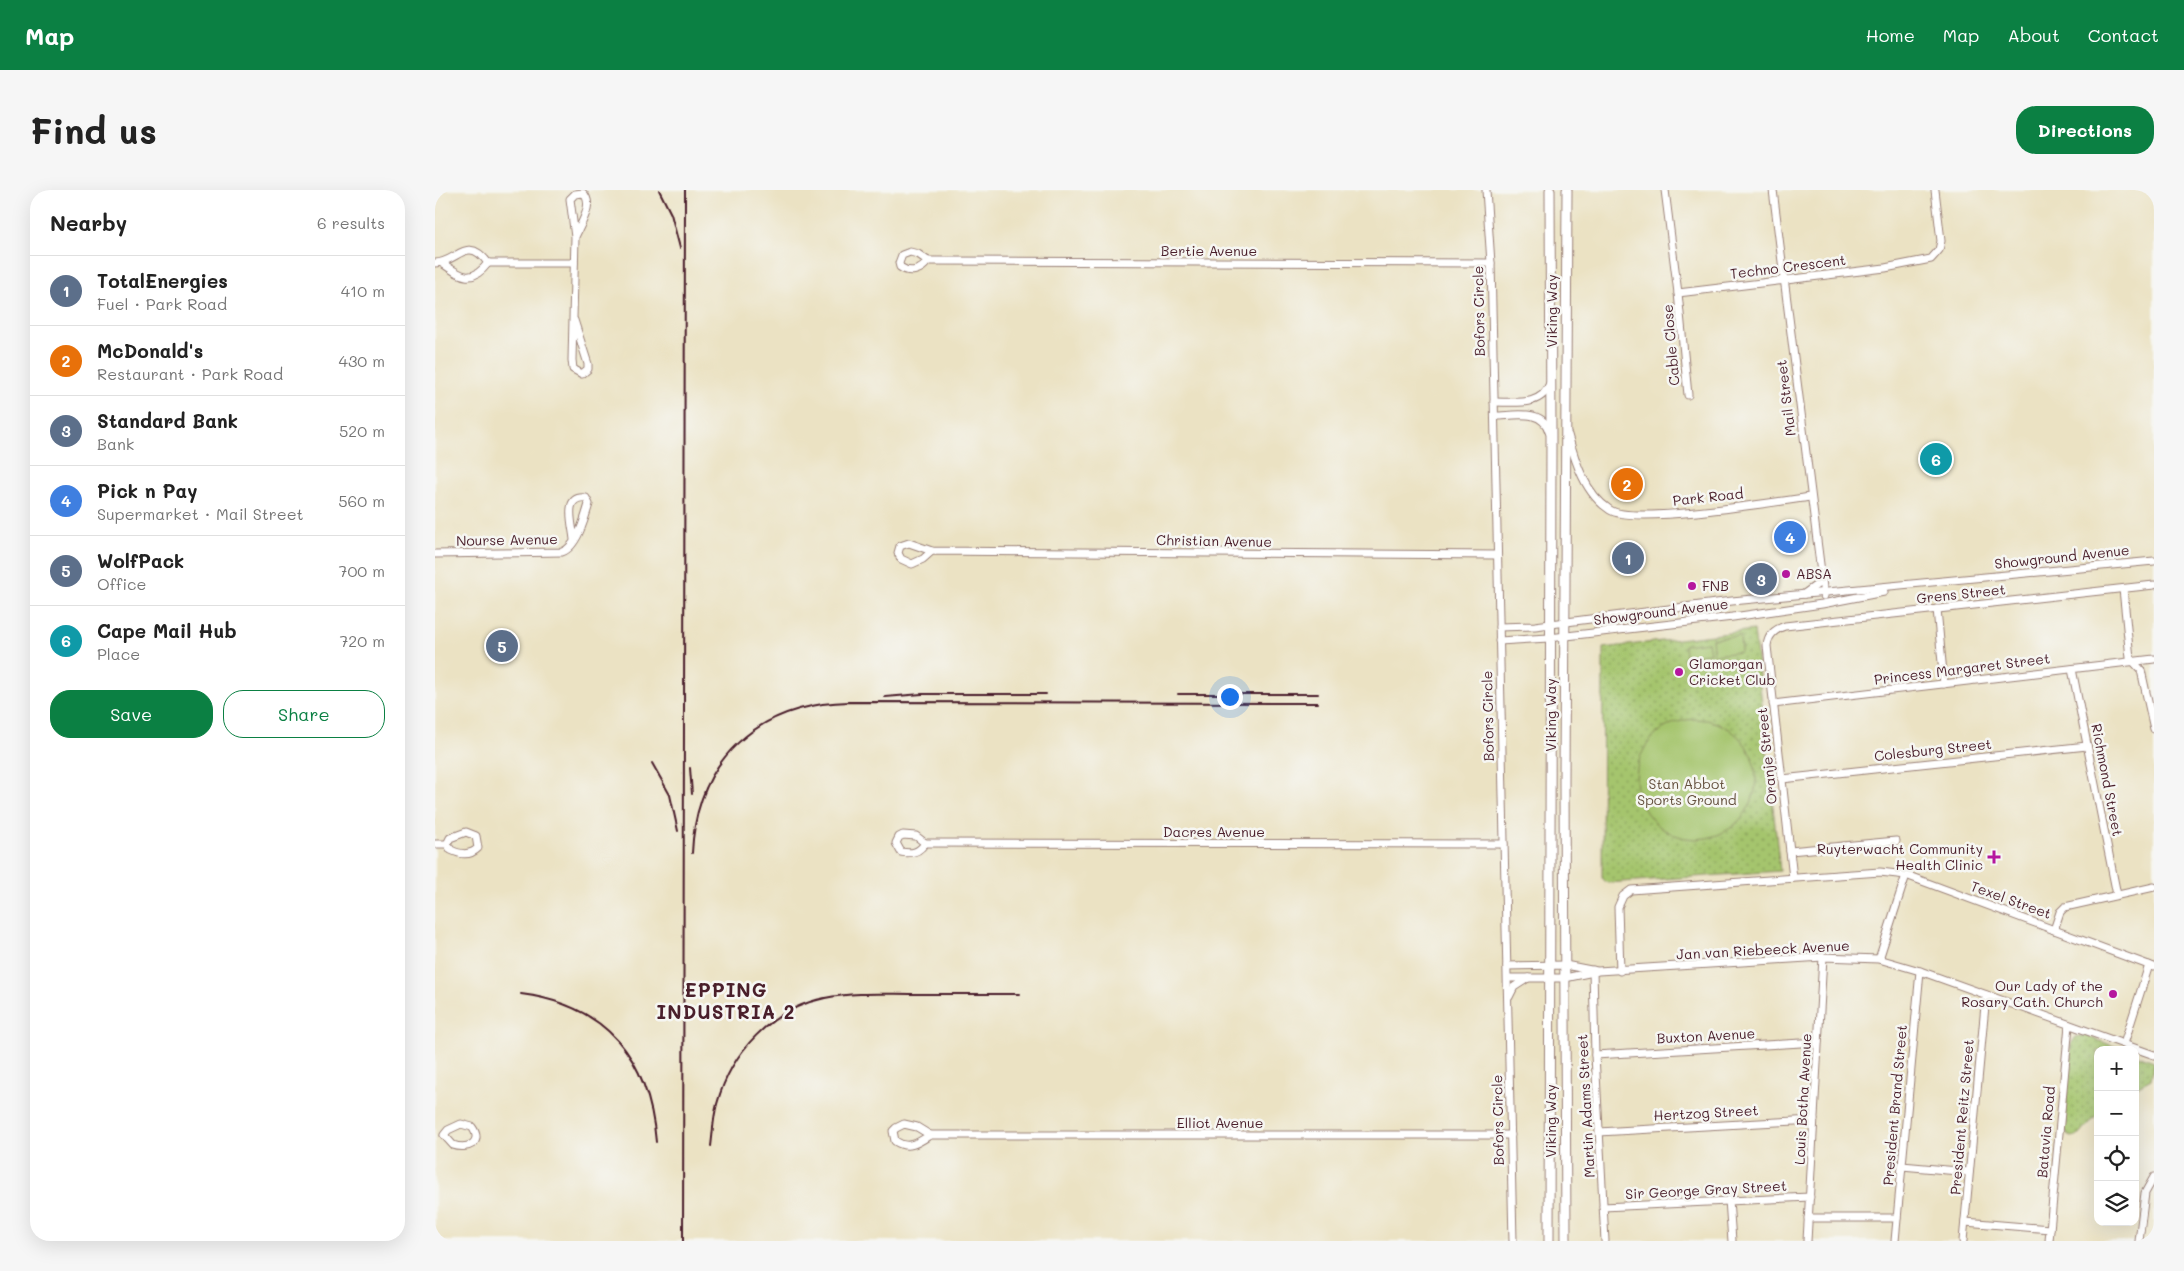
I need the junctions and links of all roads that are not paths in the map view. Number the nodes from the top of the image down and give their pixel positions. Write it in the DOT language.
graph roads {
  1 [pos="1486,190"];
  2 [pos="1550,190"];
  3 [pos="1567,190"];
  4 [pos="1665,190"];
  5 [pos="1773,190"];
  6 [pos="1935,190"];
  7 [pos="575,237"];
  8 [pos="928,261"];
  9 [pos="438,263"];
  10 [pos="488,263"];
  11 [pos="574,263"];
  12 [pos="1491,263"];
  13 [pos="1783,280"];
  14 [pos="1678,292"];
  15 [pos="574,320"];
  16 [pos="1551,378"];
  17 [pos="1688,395"];
  18 [pos="1494,402"];
  19 [pos="1495,416"];
  20 [pos="1565,425"];
  21 [pos="1551,440"];
  22 [pos="1811,497"];
  23 [pos="574,540"];
  24 [pos="932,551"];
  25 [pos="435,554"];
  26 [pos="1497,555"];
  27 [pos="2154,561"];
  28 [pos="1823,581"];
  29 [pos="1913,585"];
  30 [pos="2154,585"];
  31 [pos="2123,589"];
  32 [pos="1824,594"];
  33 [pos="1802,596"];
  34 [pos="1825,604"];
  35 [pos="1937,609"];
  36 [pos="1565,621"];
  37 [pos="1549,624"];
  38 [pos="1499,627"];
  39 [pos="1772,633"];
  40 [pos="1565,636"];
  41 [pos="1549,638"];
  42 [pos="1499,641"];
  43 [pos="2154,659"];
  44 [pos="2133,662"];
  45 [pos="2072,669"];
  46 [pos="1943,684"];
  47 [pos="1773,704"];
  48 [pos="2154,729"];
  49 [pos="2087,746"];
  50 [pos="1782,779"];
  51 [pos="1896,841"];
  52 [pos="925,843"];
  53 [pos="435,844"];
  54 [pos="447,844"];
  55 [pos="1504,844"];
  56 [pos="1790,851"];
  57 [pos="1907,875"];
  58 [pos="1793,878"];
  59 [pos="2154,887"];
  60 [pos="2117,895"];
  61 [pos="2054,930"];
  62 [pos="1823,957"];
  63 [pos="1879,959"];
  64 [pos="1507,966"];
  65 [pos="1549,966"];
  66 [pos="1565,966"];
  67 [pos="2152,966"];
  68 [pos="1620,970"];
  69 [pos="1594,971"];
  70 [pos="1920,971"];
  71 [pos="1508,978"];
  72 [pos="1528,978"];
  73 [pos="1565,978"];
  74 [pos="1549,979"];
  75 [pos="1987,995"];
  76 [pos="1508,999"];
  77 [pos="2069,1024"];
  78 [pos="1818,1042"];
  79 [pos="2124,1044"];
  80 [pos="1595,1055"];
  81 [pos="2154,1055"];
  82 [pos="1814,1120"];
  83 [pos="1599,1132"];
  84 [pos="444,1135"];
  85 [pos="930,1135"];
  86 [pos="1511,1135"];
  87 [pos="435,1136"];
  88 [pos="1902,1166"];
  89 [pos="1969,1172"];
  90 [pos="2154,1176"];
  91 [pos="1810,1197"];
  92 [pos="1729,1200"];
  93 [pos="1603,1207"];
  94 [pos="1809,1218"];
  95 [pos="1897,1218"];
  96 [pos="1965,1222"];
  97 [pos="2050,1229"];
  98 [pos="1513,1241"];
  99 [pos="1549,1241"];
  100 [pos="1566,1241"];
  101 [pos="1605,1241"];
  102 [pos="1732,1241"];
  103 [pos="1807,1241"];
  104 [pos="1895,1241"];
  105 [pos="1963,1241"];
  106 [pos="2049,1241"];
  107 [pos="2139,1241"];
  1 -- 12 [label="street, Bofors Circle"];
  2 -- 16 [label="main road, Viking Way"];
  3 -- 20 [label="main road, Viking Way"];
  4 -- 14 [label="street"];
  5 -- 13 [label="street, Mail Street"];
  6 -- 13 [label="street, Techno Crescent"];
  7 -- 7 [label="street"];
  7 -- 11 [label="street"];
  8 -- 12 [label="street, Bertie Avenue"];
  9 -- 10 [label="street"];
  9 -- 10 [label="street"];
  10 -- 11 [label="street"];
  11 -- 15 [label="street"];
  12 -- 18 [label="street, Bofors Circle"];
  13 -- 14 [label="street, Techno Crescent"];
  13 -- 22 [label="street, Mail Street"];
  14 -- 17 [label="street, Cable Close"];
  15 -- 15 [label="street"];
  16 -- 18 [label="street"];
  16 -- 21 [label="main road, Viking Way"];
  18 -- 19 [label="street, Bofors Circle"];
  19 -- 21 [label="street"];
  19 -- 26 [label="street, Bofors Circle"];
  20 -- 22 [label="street, Park Road"];
  20 -- 36 [label="main road, Viking Way"];
  21 -- 37 [label="main road, Viking Way"];
  22 -- 28 [label="street, Mail Street"];
  23 -- 23 [label="street, Nourse Avenue"];
  23 -- 25 [label="street, Nourse Avenue"];
  24 -- 26 [label="street, Christian Avenue"];
  26 -- 38 [label="street, Bofors Circle"];
  27 -- 29 [label="street, Showground Avenue"];
  28 -- 32 [label="street, Mail Street"];
  28 -- 33 [label="street"];
  29 -- 32 [label="street, Showground Avenue"];
  29 -- 34 [label="street, Showground Avenue"];
  30 -- 31 [label="street, Grens Street"];
  31 -- 35 [label="street, Grens Street"];
  31 -- 44 [label="street"];
  32 -- 33 [label="street, Showground Avenue"];
  32 -- 34 [label="street, Mail Street"];
  33 -- 36 [label="street, Showground Avenue"];
  34 -- 40 [label="street, Showground Avenue"];
  35 -- 39 [label="street, Grens Street"];
  35 -- 46 [label="street"];
  36 -- 37 [label="street, Showground Avenue"];
  36 -- 40 [label="main road, Viking Way"];
  37 -- 38 [label="street, Showground Avenue"];
  37 -- 41 [label="main road, Viking Way"];
  38 -- 42 [label="street, Bofors Circle"];
  39 -- 47 [label="street, Oranje Street"];
  40 -- 41 [label="street, Showground Avenue"];
  40 -- 66 [label="main road, Viking Way"];
  41 -- 42 [label="street, Showground Avenue"];
  41 -- 65 [label="main road, Viking Way"];
  42 -- 55 [label="street, Bofors Circle"];
  43 -- 44 [label="street, Princess Margaret Street"];
  44 -- 45 [label="street, Princess Margaret Street"];
  44 -- 48 [label="street"];
  45 -- 46 [label="street, Princess Margaret Street"];
  45 -- 49 [label="street, Richmond Street"];
  46 -- 47 [label="street, Princess Margaret Street"];
  47 -- 50 [label="street, Oranje Street"];
  49 -- 50 [label="street, Colesburg Street"];
  49 -- 60 [label="street, Richmond Street"];
  50 -- 56 [label="street, Oranje Street"];
  51 -- 56 [label="street"];
  52 -- 55 [label="street, Dacres Avenue"];
  53 -- 54 [label="street"];
  55 -- 64 [label="street, Bofors Circle"];
  56 -- 58 [label="street, Oranje Street"];
  57 -- 58 [label="street, Texel Street"];
  57 -- 61 [label="street, Texel Street"];
  57 -- 63 [label="street"];
  58 -- 68 [label="street, Texel Street"];
  59 -- 60 [label="street"];
  60 -- 61 [label="street"];
  61 -- 67 [label="street, Texel Street"];
  62 -- 63 [label="street, Jan van Riebeeck Avenue"];
  62 -- 68 [label="street, Jan van Riebeeck Avenue"];
  62 -- 78 [label="street, Louis Botha Avenue"];
  63 -- 70 [label="street, Jan van Riebeeck Avenue"];
  64 -- 65 [label="street, Jan van Riebeeck Avenue"];
  64 -- 71 [label="street, Bofors Circle"];
  65 -- 66 [label="street, Jan van Riebeeck Avenue"];
  65 -- 74 [label="main road, Viking Way"];
  66 -- 69 [label="street, Jan van Riebeeck Avenue"];
  66 -- 73 [label="main road, Viking Way"];
  67 -- 79 [label="street"];
  68 -- 69 [label="street, Jan van Riebeeck Avenue"];
  69 -- 73 [label="street, Jan van Riebeeck Avenue"];
  69 -- 80 [label="street, Martin Adams Street"];
  70 -- 75 [label="street, Jan van Riebeeck Avenue"];
  70 -- 88 [label="street, President Brand Street"];
  71 -- 72 [label="street, Jan van Riebeeck Avenue"];
  71 -- 76 [label="street, Bofors Circle"];
  72 -- 74 [label="street, Jan van Riebeeck Avenue"];
  72 -- 76 [label="street"];
  73 -- 74 [label="street, Jan van Riebeeck Avenue"];
  73 -- 100 [label="main road, Viking Way"];
  74 -- 99 [label="main road, Viking Way"];
  75 -- 77 [label="street, Jan van Riebeeck Avenue"];
  75 -- 89 [label="street, President Reitz Street"];
  76 -- 86 [label="street, Bofors Circle"];
  77 -- 79 [label="street, Jan van Riebeeck Avenue"];
  77 -- 97 [label="street, Batavia Road"];
  78 -- 80 [label="street, Buxton Avenue"];
  78 -- 82 [label="street, Louis Botha Avenue"];
  79 -- 81 [label="street, Jan van Riebeeck Avenue"];
  80 -- 83 [label="street, Martin Adams Street"];
  82 -- 83 [label="street, Hertzog Street"];
  82 -- 91 [label="street, Louis Botha Avenue"];
  83 -- 93 [label="street, Martin Adams Street"];
  84 -- 84 [label="street"];
  84 -- 87 [label="street"];
  85 -- 85 [label="street"];
  85 -- 86 [label="street, Elliot Avenue"];
  86 -- 98 [label="street, Bofors Circle"];
  88 -- 89 [label="street"];
  88 -- 95 [label="street, President Brand Street"];
  89 -- 96 [label="street, President Reitz Street"];
  90 -- 107 [label="street"];
  91 -- 92 [label="street, Sir George Gray Street"];
  91 -- 94 [label="street, Louis Botha Avenue"];
  92 -- 93 [label="street, Sir George Gray Street"];
  92 -- 102 [label="street"];
  93 -- 101 [label="street, Martin Adams Street"];
  94 -- 95 [label="street"];
  94 -- 103 [label="street, Louis Botha Avenue"];
  95 -- 104 [label="street, President Brand Street"];
  96 -- 97 [label="street"];
  96 -- 105 [label="street, President Reitz Street"];
  97 -- 106 [label="street, Batavia Road"];
}
